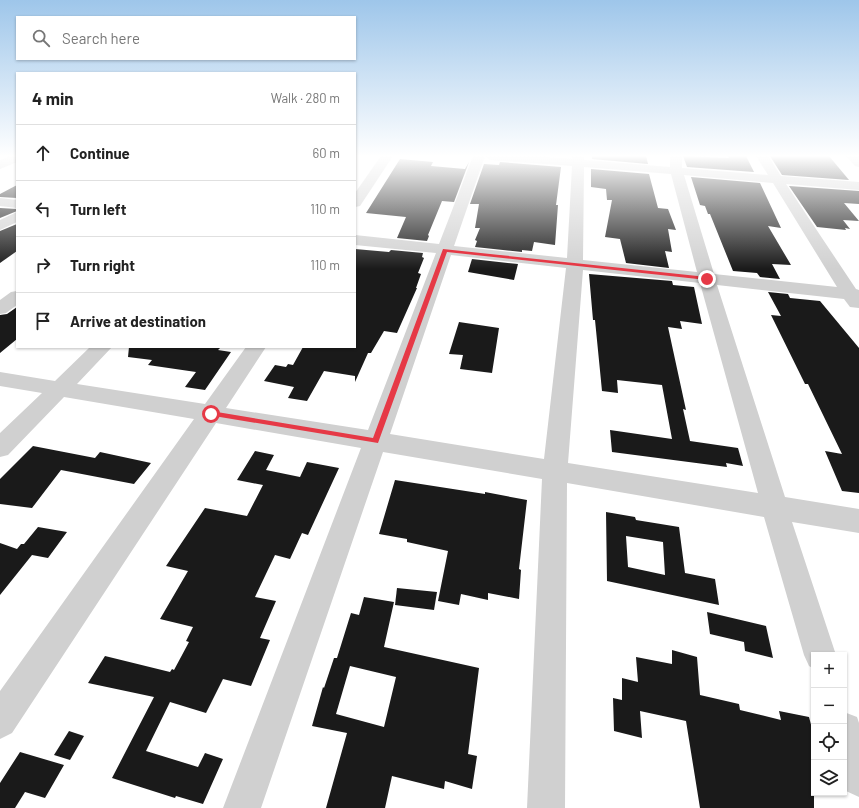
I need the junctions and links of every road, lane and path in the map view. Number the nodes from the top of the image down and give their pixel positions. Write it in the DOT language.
graph roads {
  1 [pos="465,194"];
  2 [pos="577,194"];
  3 [pos="684,194"];
  4 [pos="787,194"];
  5 [pos="0,202"];
  6 [pos="16,204"];
  7 [pos="16,217"];
  8 [pos="0,226"];
  9 [pos="356,240"];
  10 [pos="445,250"];
  11 [pos="575,264"];
  12 [pos="707,279"];
  13 [pos="16,297"];
  14 [pos="856,299"];
  15 [pos="0,309"];
  16 [pos="101,348"];
  17 [pos="255,348"];
  18 [pos="0,379"];
  19 [pos="60,389"];
  20 [pos="211,414"];
  21 [pos="376,441"];
  22 [pos="0,448"];
  23 [pos="555,471"];
  24 [pos="774,507"];
  25 [pos="859,521"];
  26 [pos="819,652"];
  27 [pos="0,721"];
  28 [pos="847,740"];
  29 [pos="859,778"];
  30 [pos="242,808"];
  31 [pos="546,808"];
  1 -- 10 [label="street"];
  2 -- 11 [label="street"];
  3 -- 12 [label="street"];
  4 -- 14 [label="street"];
  5 -- 6 [label="street"];
  7 -- 8 [label="street"];
  9 -- 10 [label="street"];
  10 -- 11 [label="street"];
  10 -- 21 [label="street"];
  11 -- 12 [label="street"];
  11 -- 23 [label="street"];
  12 -- 14 [label="street"];
  12 -- 24 [label="street"];
  13 -- 15 [label="street"];
  16 -- 19 [label="street"];
  17 -- 20 [label="street"];
  18 -- 19 [label="street"];
  19 -- 20 [label="street"];
  19 -- 22 [label="street"];
  20 -- 21 [label="street"];
  20 -- 27 [label="street"];
  21 -- 23 [label="street"];
  21 -- 30 [label="street"];
  23 -- 24 [label="street"];
  23 -- 31 [label="street"];
  24 -- 25 [label="street"];
  24 -- 26 [label="street"];
  28 -- 29 [label="street"];
}
